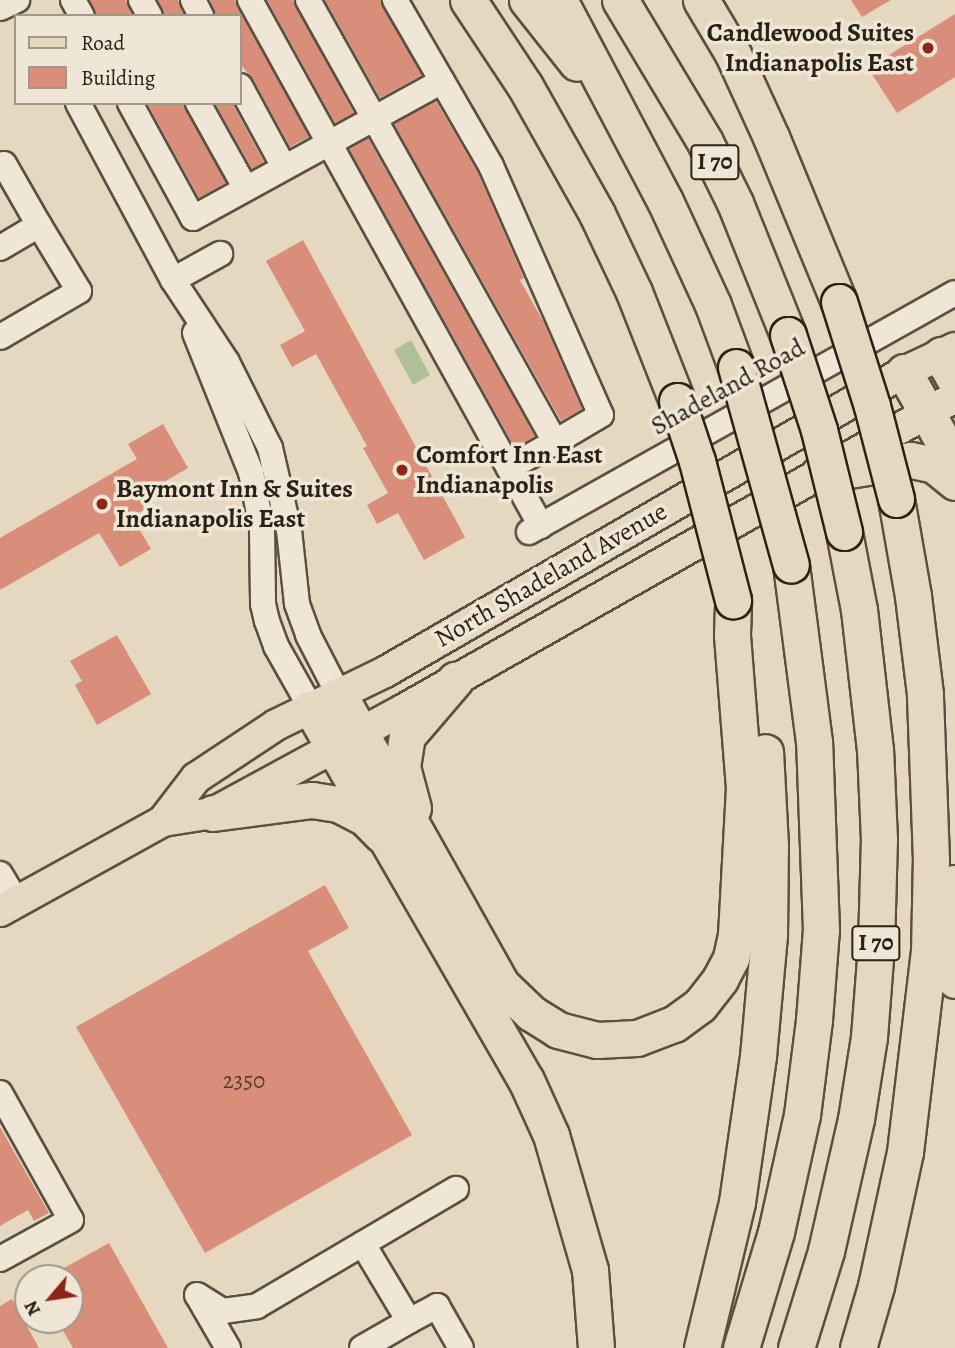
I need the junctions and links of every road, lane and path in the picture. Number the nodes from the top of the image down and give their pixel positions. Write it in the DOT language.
graph roads {
  1 [pos="17,0"];
  2 [pos="250,0"];
  3 [pos="308,0"];
  4 [pos="395,0"];
  5 [pos="468,0"];
  6 [pos="527,0"];
  7 [pos="559,0"];
  8 [pos="620,0"];
  9 [pos="701,0"];
  10 [pos="0,8"];
  11 [pos="442,81"];
  12 [pos="242,90"];
  13 [pos="79,105"];
  14 [pos="131,105"];
  15 [pos="199,105"];
  16 [pos="374,118"];
  17 [pos="623,118"];
  18 [pos="329,143"];
  19 [pos="1,162"];
  20 [pos="284,167"];
  21 [pos="246,189"];
  22 [pos="39,225"];
  23 [pos="0,248"];
  24 [pos="220,254"];
  25 [pos="173,280"];
  26 [pos="955,293"];
  27 [pos="0,337"];
  28 [pos="950,361"];
  29 [pos="904,372"];
  30 [pos="941,404"];
  31 [pos="555,442"];
  32 [pos="955,463"];
  33 [pos="509,468"];
  34 [pos="818,475"];
  35 [pos="955,482"];
  36 [pos="733,600"];
  37 [pos="455,680"];
  38 [pos="925,694"];
  39 [pos="325,701"];
  40 [pos="347,739"];
  41 [pos="214,813"];
  42 [pos="163,821"];
  43 [pos="409,848"];
  44 [pos="0,874"];
  45 [pos="8,907"];
  46 [pos="955,980"];
  47 [pos="0,1093"];
  48 [pos="456,1189"];
  49 [pos="363,1244"];
  50 [pos="0,1259"];
  51 [pos="409,1321"];
  52 [pos="228,1348"];
  53 [pos="362,1348"];
  54 [pos="461,1348"];
  55 [pos="596,1348"];
  56 [pos="702,1348"];
  57 [pos="741,1348"];
  58 [pos="796,1348"];
  59 [pos="858,1348"];
  1 -- 10 [label="street"];
  2 -- 18 [label="street"];
  3 -- 16 [label="street"];
  4 -- 11 [label="street"];
  5 -- 36 [label="highway, bridge"];
  6 -- 17 [label="highway"];
  7 -- 17 [label="highway, I 70"];
  8 -- 58 [label="highway, I 70, bridge"];
  9 -- 38 [label="highway, bridge"];
  11 -- 16 [label="street"];
  11 -- 31 [label="street"];
  12 -- 20 [label="street"];
  13 -- 25 [label="street"];
  14 -- 21 [label="street"];
  15 -- 21 [label="street"];
  16 -- 18 [label="street"];
  16 -- 31 [label="street"];
  17 -- 57 [label="highway, I 70, bridge"];
  18 -- 20 [label="street"];
  18 -- 33 [label="street"];
  19 -- 22 [label="street"];
  20 -- 21 [label="street"];
  22 -- 23 [label="street"];
  22 -- 27 [label="street"];
  24 -- 25 [label="street"];
  25 -- 39 [label="street"];
  25 -- 39 [label="street"];
  26 -- 33 [label="street, Shadeland Road"];
  28 -- 29 [label="main road, North Shadeland Avenue"];
  29 -- 30 [label="highway"];
  29 -- 39 [label="main road, North Shadeland Avenue"];
  30 -- 32 [label="highway"];
  30 -- 34 [label="main road, North Shadeland Avenue"];
  31 -- 33 [label="street"];
  34 -- 35 [label="highway"];
  34 -- 37 [label="main road, North Shadeland Avenue"];
  36 -- 43 [label="highway"];
  36 -- 56 [label="highway"];
  37 -- 40 [label="main road, North Shadeland Avenue"];
  37 -- 43 [label="highway"];
  38 -- 46 [label="highway"];
  38 -- 59 [label="highway"];
  39 -- 40 [label="highway"];
  39 -- 42 [label="main road, North Shadeland Avenue"];
  40 -- 41 [label="main road, North Shadeland Avenue"];
  40 -- 43 [label="highway"];
  41 -- 42 [label="main road, North Shadeland Avenue"];
  41 -- 43 [label="highway"];
  42 -- 45 [label="main road, North Shadeland Avenue"];
  43 -- 55 [label="highway"];
  44 -- 45 [label="street"];
  47 -- 50 [label="street"];
  48 -- 49 [label="street"];
  49 -- 51 [label="street"];
  49 -- 52 [label="street"];
  51 -- 53 [label="street"];
  51 -- 54 [label="street"];
}
